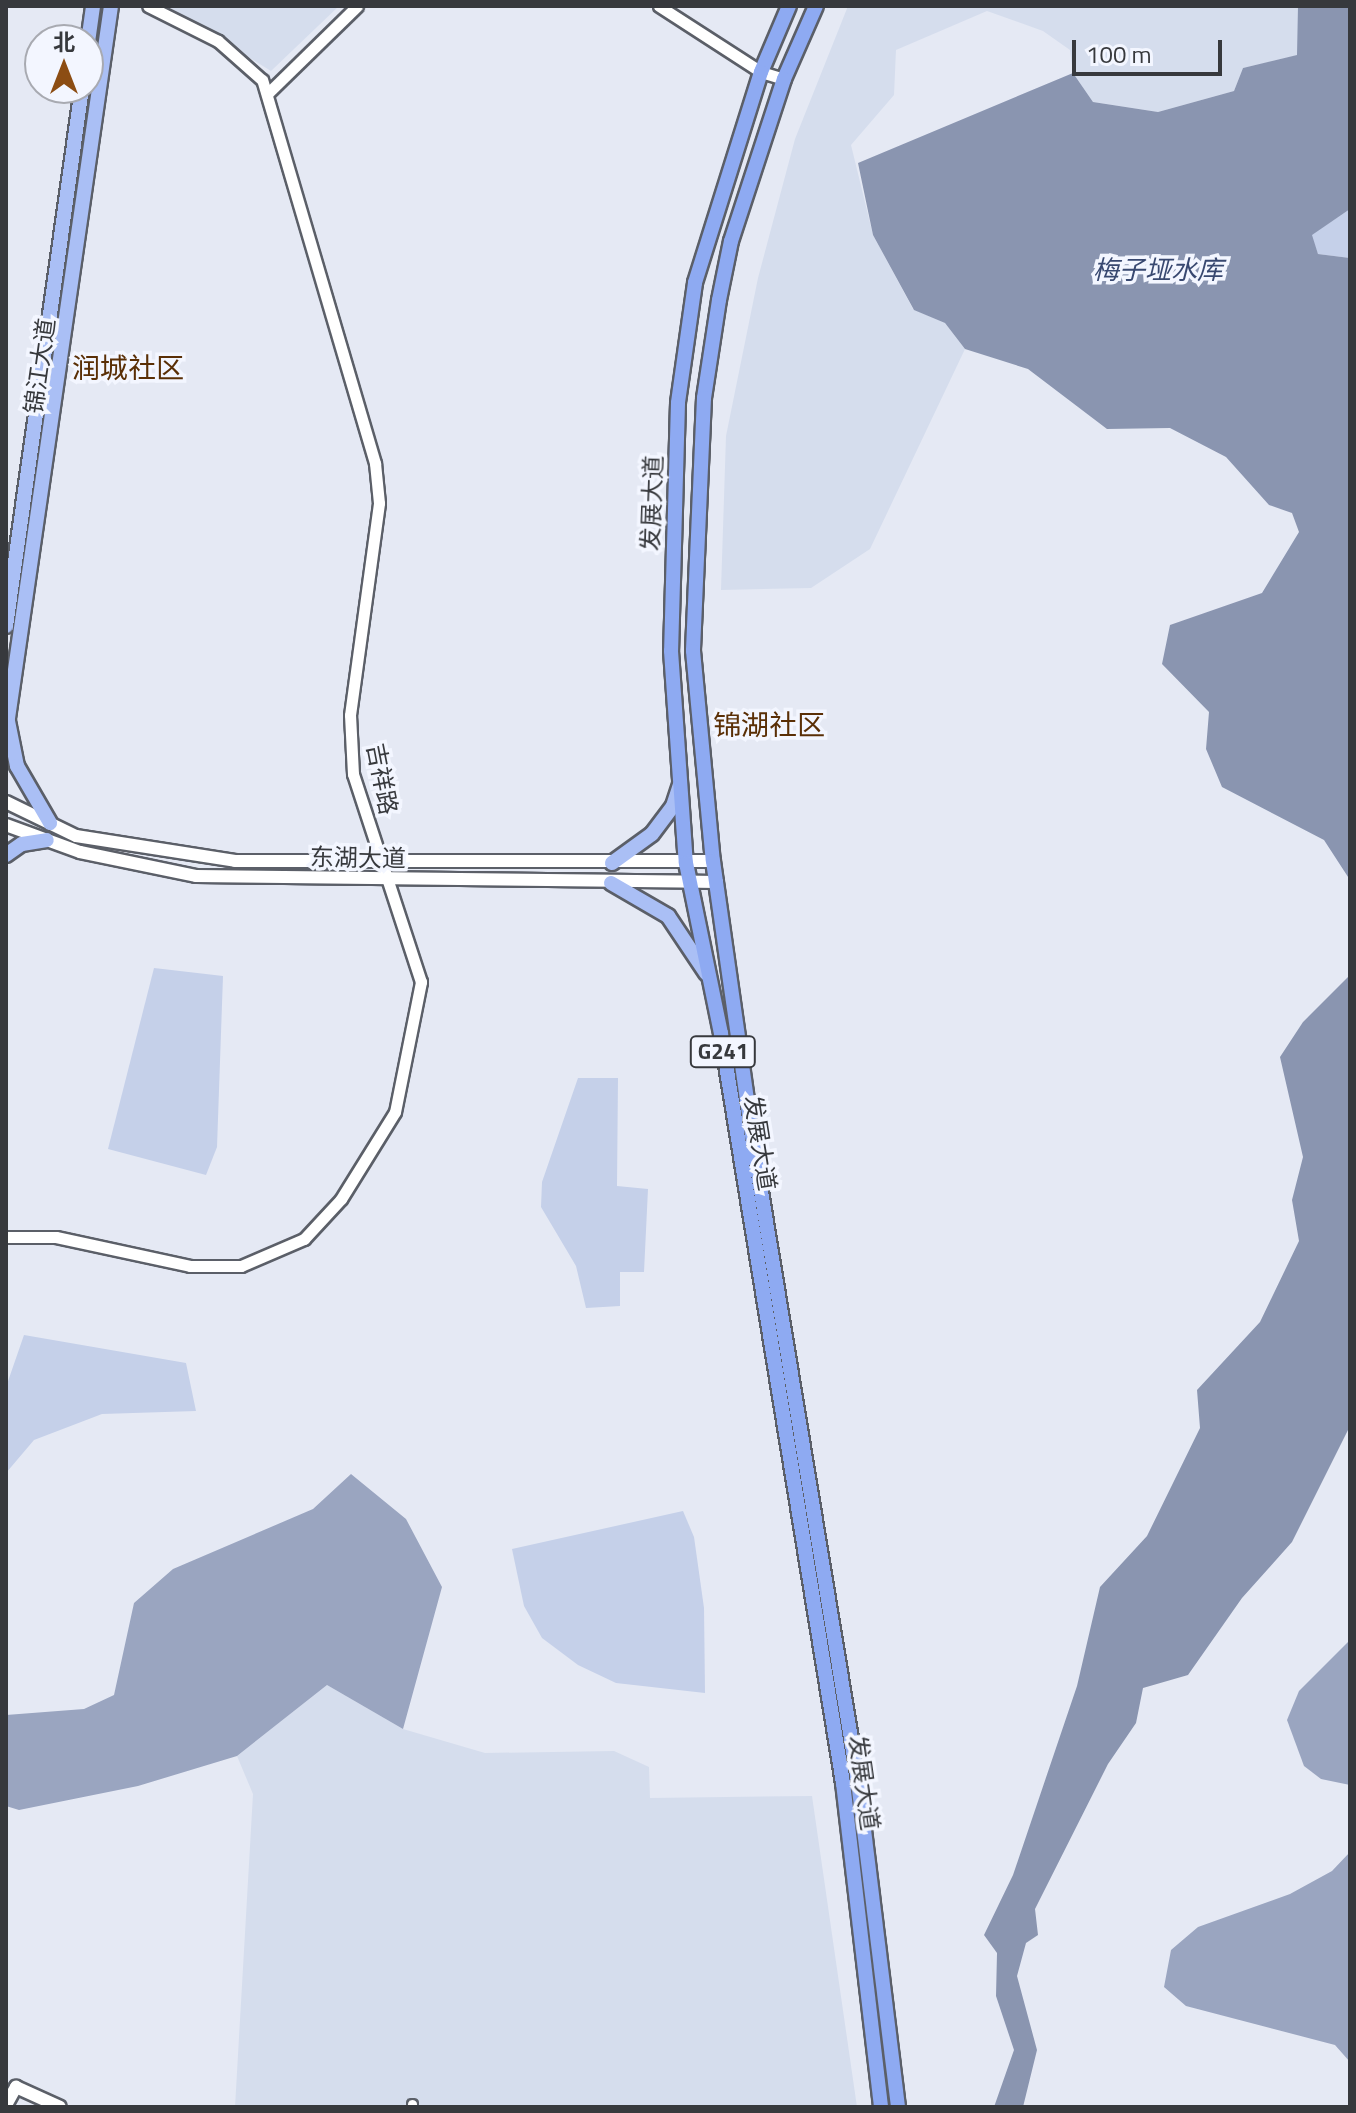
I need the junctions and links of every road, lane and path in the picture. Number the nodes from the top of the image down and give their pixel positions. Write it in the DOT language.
graph roads {
  1 [pos="111,6"];
  2 [pos="148,6"];
  3 [pos="357,6"];
  4 [pos="659,6"];
  5 [pos="789,6"];
  6 [pos="816,6"];
  7 [pos="761,72"];
  8 [pos="784,79"];
  9 [pos="268,93"];
  10 [pos="80,104"];
  11 [pos="6,626"];
  12 [pos="7,727"];
  13 [pos="680,785"];
  14 [pos="6,802"];
  15 [pos="50,823"];
  16 [pos="6,825"];
  17 [pos="47,840"];
  18 [pos="6,855"];
  19 [pos="713,861"];
  20 [pos="379,862"];
  21 [pos="612,863"];
  22 [pos="686,863"];
  23 [pos="386,880"];
  24 [pos="717,882"];
  25 [pos="611,883"];
  26 [pos="691,884"];
  27 [pos="710,980"];
  28 [pos="6,1237"];
  29 [pos="10,2103"];
  30 [pos="36,2103"];
  31 [pos="60,2107"];
  32 [pos="881,2107"];
  33 [pos="898,2107"];
  1 -- 12 [label="main road, 锦江大道"];
  2 -- 9 [label="street, 吉祥路"];
  3 -- 9 [label="street"];
  4 -- 7 [label="street"];
  5 -- 7 [label="highway, 发展大道 / G241"];
  6 -- 8 [label="highway, 发展大道 / G241"];
  7 -- 8 [label="street"];
  7 -- 13 [label="highway, 发展大道 / G241"];
  8 -- 19 [label="highway, 发展大道 / G241"];
  9 -- 20 [label="street, 吉祥路"];
  10 -- 11 [label="main road, 锦江大道"];
  12 -- 15 [label="main road, 锦江大道"];
  13 -- 21 [label="main road"];
  13 -- 22 [label="highway, 发展大道 / G241"];
  14 -- 15 [label="main road, 东湖大道"];
  15 -- 20 [label="main road, 东湖大道"];
  16 -- 17 [label="main road, 东湖大道"];
  17 -- 18 [label="main road"];
  17 -- 23 [label="main road, 东湖大道"];
  19 -- 22 [label="main road, 东湖大道"];
  19 -- 24 [label="highway, 发展大道 / G241"];
  20 -- 21 [label="main road, 东湖大道"];
  20 -- 23 [label="street, 吉祥路"];
  21 -- 22 [label="main road, 东湖大道"];
  22 -- 26 [label="highway, 发展大道 / G241"];
  23 -- 25 [label="main road, 东湖大道"];
  23 -- 28 [label="street, 吉祥路"];
  24 -- 26 [label="main road, 东湖大道"];
  24 -- 33 [label="highway, 发展大道 / G241"];
  25 -- 26 [label="main road, 东湖大道"];
  25 -- 27 [label="main road"];
  26 -- 27 [label="highway, 发展大道 / G241"];
  27 -- 32 [label="highway, 发展大道 / G241"];
  29 -- 30 [label="main road"];
  30 -- 31 [label="main road"];
}
